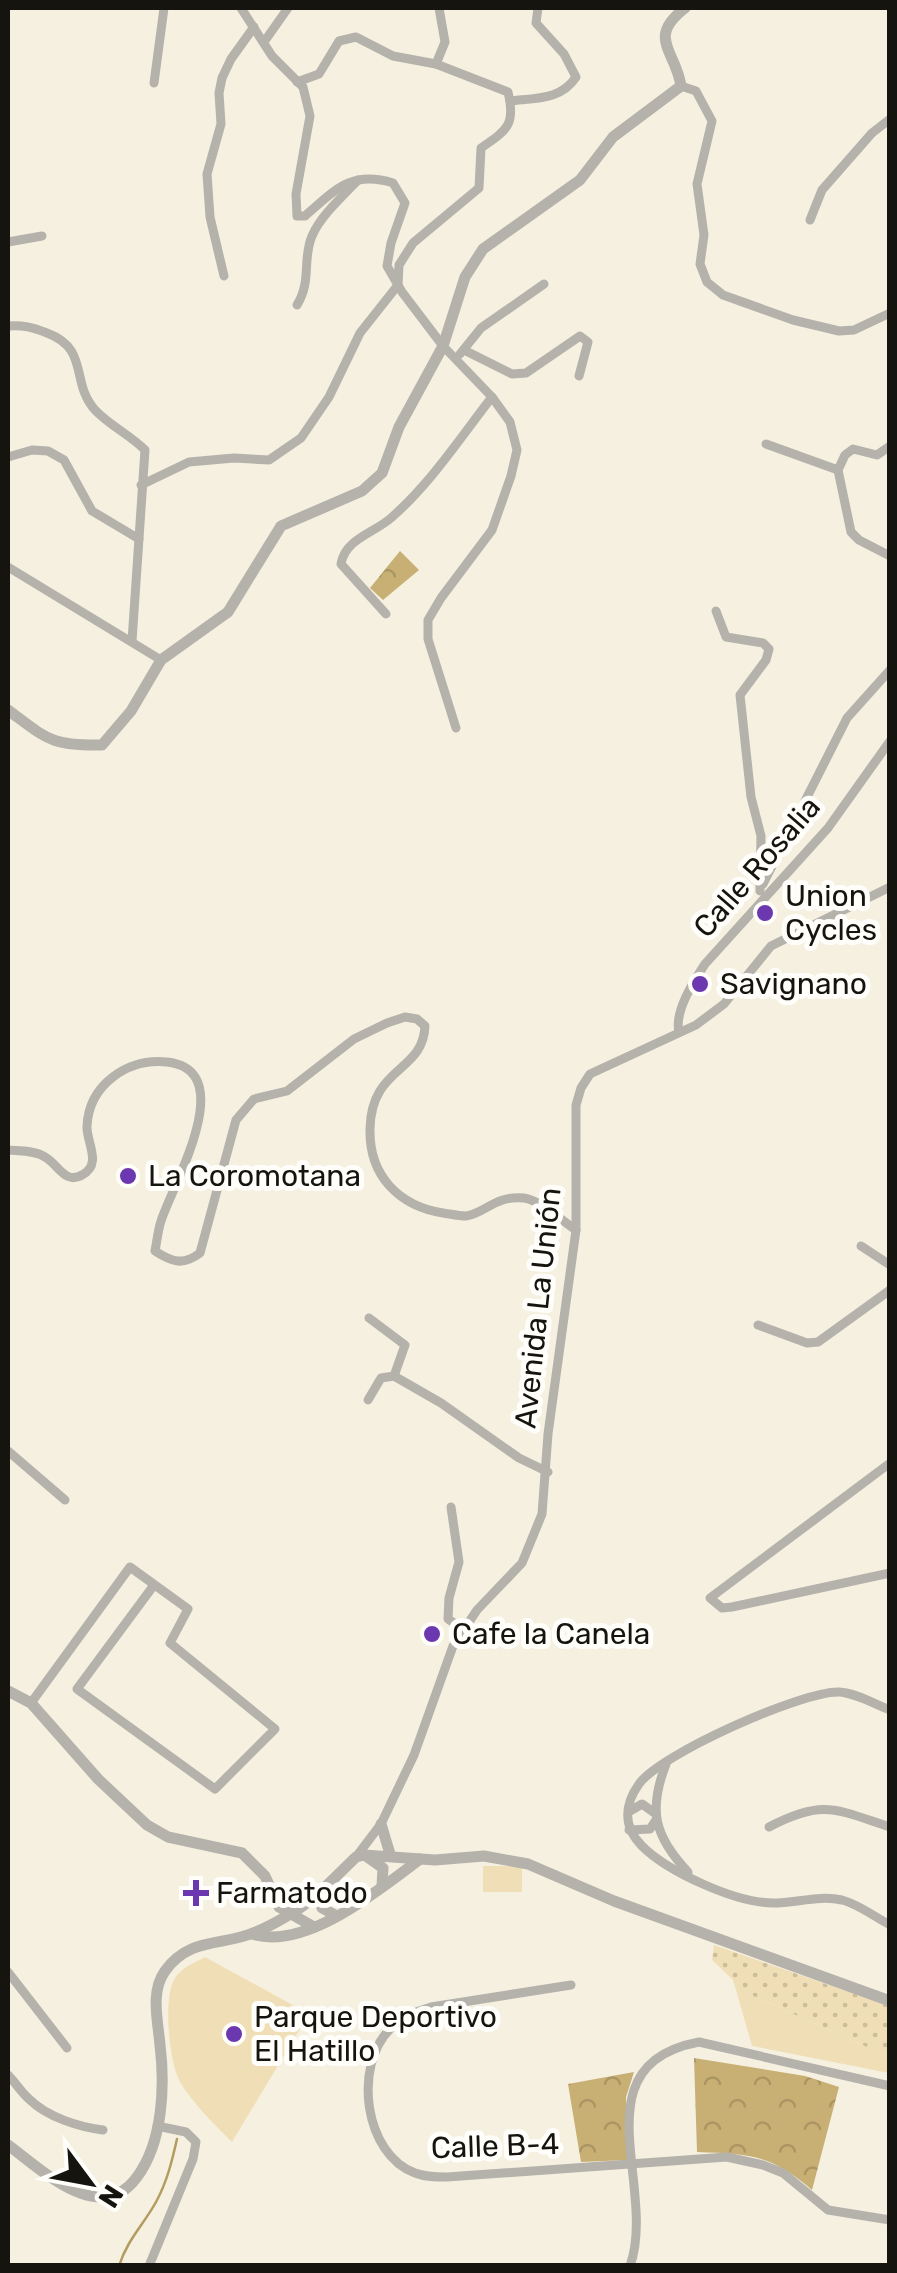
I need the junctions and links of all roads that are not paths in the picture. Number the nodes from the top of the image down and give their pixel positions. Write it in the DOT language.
graph roads {
  1 [pos="164,8"];
  2 [pos="241,8"];
  3 [pos="288,8"];
  4 [pos="439,8"];
  5 [pos="538,8"];
  6 [pos="686,8"];
  7 [pos="254,27"];
  8 [pos="264,42"];
  9 [pos="436,64"];
  10 [pos="297,82"];
  11 [pos="154,83"];
  12 [pos="681,86"];
  13 [pos="510,101"];
  14 [pos="890,119"];
  15 [pos="358,180"];
  16 [pos="810,220"];
  17 [pos="42,236"];
  18 [pos="8,242"];
  19 [pos="224,276"];
  20 [pos="398,284"];
  21 [pos="544,284"];
  22 [pos="297,305"];
  23 [pos="890,313"];
  24 [pos="8,326"];
  25 [pos="443,346"];
  26 [pos="464,350"];
  27 [pos="454,360"];
  28 [pos="579,376"];
  29 [pos="492,397"];
  30 [pos="766,444"];
  31 [pos="890,446"];
  32 [pos="8,457"];
  33 [pos="838,470"];
  34 [pos="141,485"];
  35 [pos="139,539"];
  36 [pos="890,556"];
  37 [pos="8,568"];
  38 [pos="716,611"];
  39 [pos="386,614"];
  40 [pos="132,641"];
  41 [pos="161,660"];
  42 [pos="890,670"];
  43 [pos="8,710"];
  44 [pos="456,728"];
  45 [pos="890,741"];
  46 [pos="890,887"];
  47 [pos="760,891"];
  48 [pos="752,910"];
  49 [pos="679,1032"];
  50 [pos="8,1150"];
  51 [pos="576,1230"];
  52 [pos="861,1246"];
  53 [pos="890,1265"];
  54 [pos="890,1290"];
  55 [pos="369,1318"];
  56 [pos="758,1325"];
  57 [pos="394,1376"];
  58 [pos="368,1400"];
  59 [pos="8,1451"];
  60 [pos="890,1463"];
  61 [pos="548,1472"];
  62 [pos="65,1500"];
  63 [pos="451,1507"];
  64 [pos="890,1573"];
  65 [pos="154,1585"];
  66 [pos="463,1629"];
  67 [pos="8,1691"];
  68 [pos="31,1703"];
  69 [pos="890,1710"];
  70 [pos="667,1762"];
  71 [pos="627,1815"];
  72 [pos="656,1817"];
  73 [pos="381,1824"];
  74 [pos="769,1827"];
  75 [pos="890,1827"];
  76 [pos="630,1830"];
  77 [pos="390,1854"];
  78 [pos="360,1856"];
  79 [pos="420,1859"];
  80 [pos="695,1879"];
  81 [pos="382,1886"];
  82 [pos="323,1890"];
  83 [pos="290,1916"];
  84 [pos="337,1916"];
  85 [pos="890,1925"];
  86 [pos="314,1927"];
  87 [pos="252,1934"];
  88 [pos="8,1972"];
  89 [pos="572,1985"];
  90 [pos="890,2000"];
  91 [pos="67,2048"];
  92 [pos="8,2075"];
  93 [pos="890,2086"];
  94 [pos="157,2126"];
  95 [pos="103,2130"];
  96 [pos="8,2144"];
  97 [pos="633,2165"];
  98 [pos="890,2220"];
  99 [pos="149,2266"];
  100 [pos="630,2266"];
  1 -- 11 [label="street"];
  2 -- 7 [label="street"];
  3 -- 8 [label="street"];
  4 -- 9 [label="street"];
  5 -- 13 [label="street"];
  6 -- 12 [label="street"];
  7 -- 8 [label="street"];
  7 -- 19 [label="street"];
  8 -- 10 [label="street"];
  9 -- 10 [label="street"];
  9 -- 13 [label="street"];
  10 -- 15 [label="street"];
  12 -- 23 [label="street"];
  12 -- 25 [label="street"];
  13 -- 20 [label="street"];
  14 -- 16 [label="street"];
  15 -- 20 [label="street"];
  15 -- 22 [label="street"];
  17 -- 18 [label="street"];
  20 -- 25 [label="street"];
  20 -- 34 [label="street"];
  21 -- 26 [label="street"];
  24 -- 34 [label="street"];
  25 -- 27 [label="street"];
  25 -- 41 [label="street"];
  26 -- 27 [label="street"];
  26 -- 28 [label="street"];
  27 -- 29 [label="street"];
  29 -- 39 [label="street"];
  29 -- 44 [label="street"];
  30 -- 33 [label="street"];
  31 -- 33 [label="street"];
  32 -- 35 [label="street"];
  33 -- 36 [label="street"];
  34 -- 35 [label="street"];
  35 -- 40 [label="street"];
  37 -- 40 [label="street"];
  38 -- 47 [label="street"];
  40 -- 41 [label="street"];
  41 -- 43 [label="street"];
  42 -- 47 [label="street"];
  45 -- 48 [label="street, Calle Rosalia"];
  46 -- 49 [label="street, Avenida La Unión"];
  47 -- 48 [label="street"];
  48 -- 49 [label="street, Calle Rosalia"];
  49 -- 51 [label="street, Avenida La Unión"];
  50 -- 51 [label="street"];
  51 -- 61 [label="street, Avenida La Unión"];
  52 -- 53 [label="street"];
  54 -- 56 [label="street"];
  55 -- 57 [label="street"];
  57 -- 58 [label="street"];
  57 -- 61 [label="street"];
  59 -- 62 [label="street"];
  60 -- 64 [label="street"];
  61 -- 66 [label="street, Avenida La Unión"];
  63 -- 66 [label="street"];
  65 -- 65 [label="street"];
  65 -- 68 [label="street"];
  66 -- 73 [label="street, Avenida La Unión"];
  67 -- 68 [label="street"];
  68 -- 83 [label="street"];
  69 -- 70 [label="street"];
  70 -- 71 [label="street"];
  70 -- 72 [label="street"];
  71 -- 72 [label="street"];
  71 -- 76 [label="street"];
  72 -- 76 [label="street"];
  72 -- 80 [label="street"];
  73 -- 77 [label="street"];
  73 -- 78 [label="street, Avenida La Unión"];
  74 -- 75 [label="street"];
  76 -- 80 [label="street"];
  77 -- 78 [label="street"];
  77 -- 79 [label="street"];
  78 -- 81 [label="street"];
  78 -- 82 [label="street, Avenida La Unión"];
  79 -- 81 [label="street, Avenida La Unión"];
  79 -- 90 [label="street"];
  80 -- 85 [label="street"];
  81 -- 84 [label="street, Avenida La Unión"];
  82 -- 83 [label="street, Avenida La Unión"];
  82 -- 84 [label="street"];
  83 -- 86 [label="street"];
  83 -- 87 [label="street, Avenida La Unión"];
  84 -- 86 [label="street, Avenida La Unión"];
  86 -- 87 [label="street, Avenida La Unión"];
  87 -- 94 [label="street, Avenida La Unión"];
  88 -- 91 [label="street"];
  89 -- 97 [label="street, Calle B-4"];
  92 -- 95 [label="street"];
  93 -- 97 [label="street"];
  94 -- 96 [label="street, Avenida La Unión"];
  94 -- 99 [label="street"];
  97 -- 98 [label="street, Calle B-4"];
  97 -- 100 [label="street"];
}
